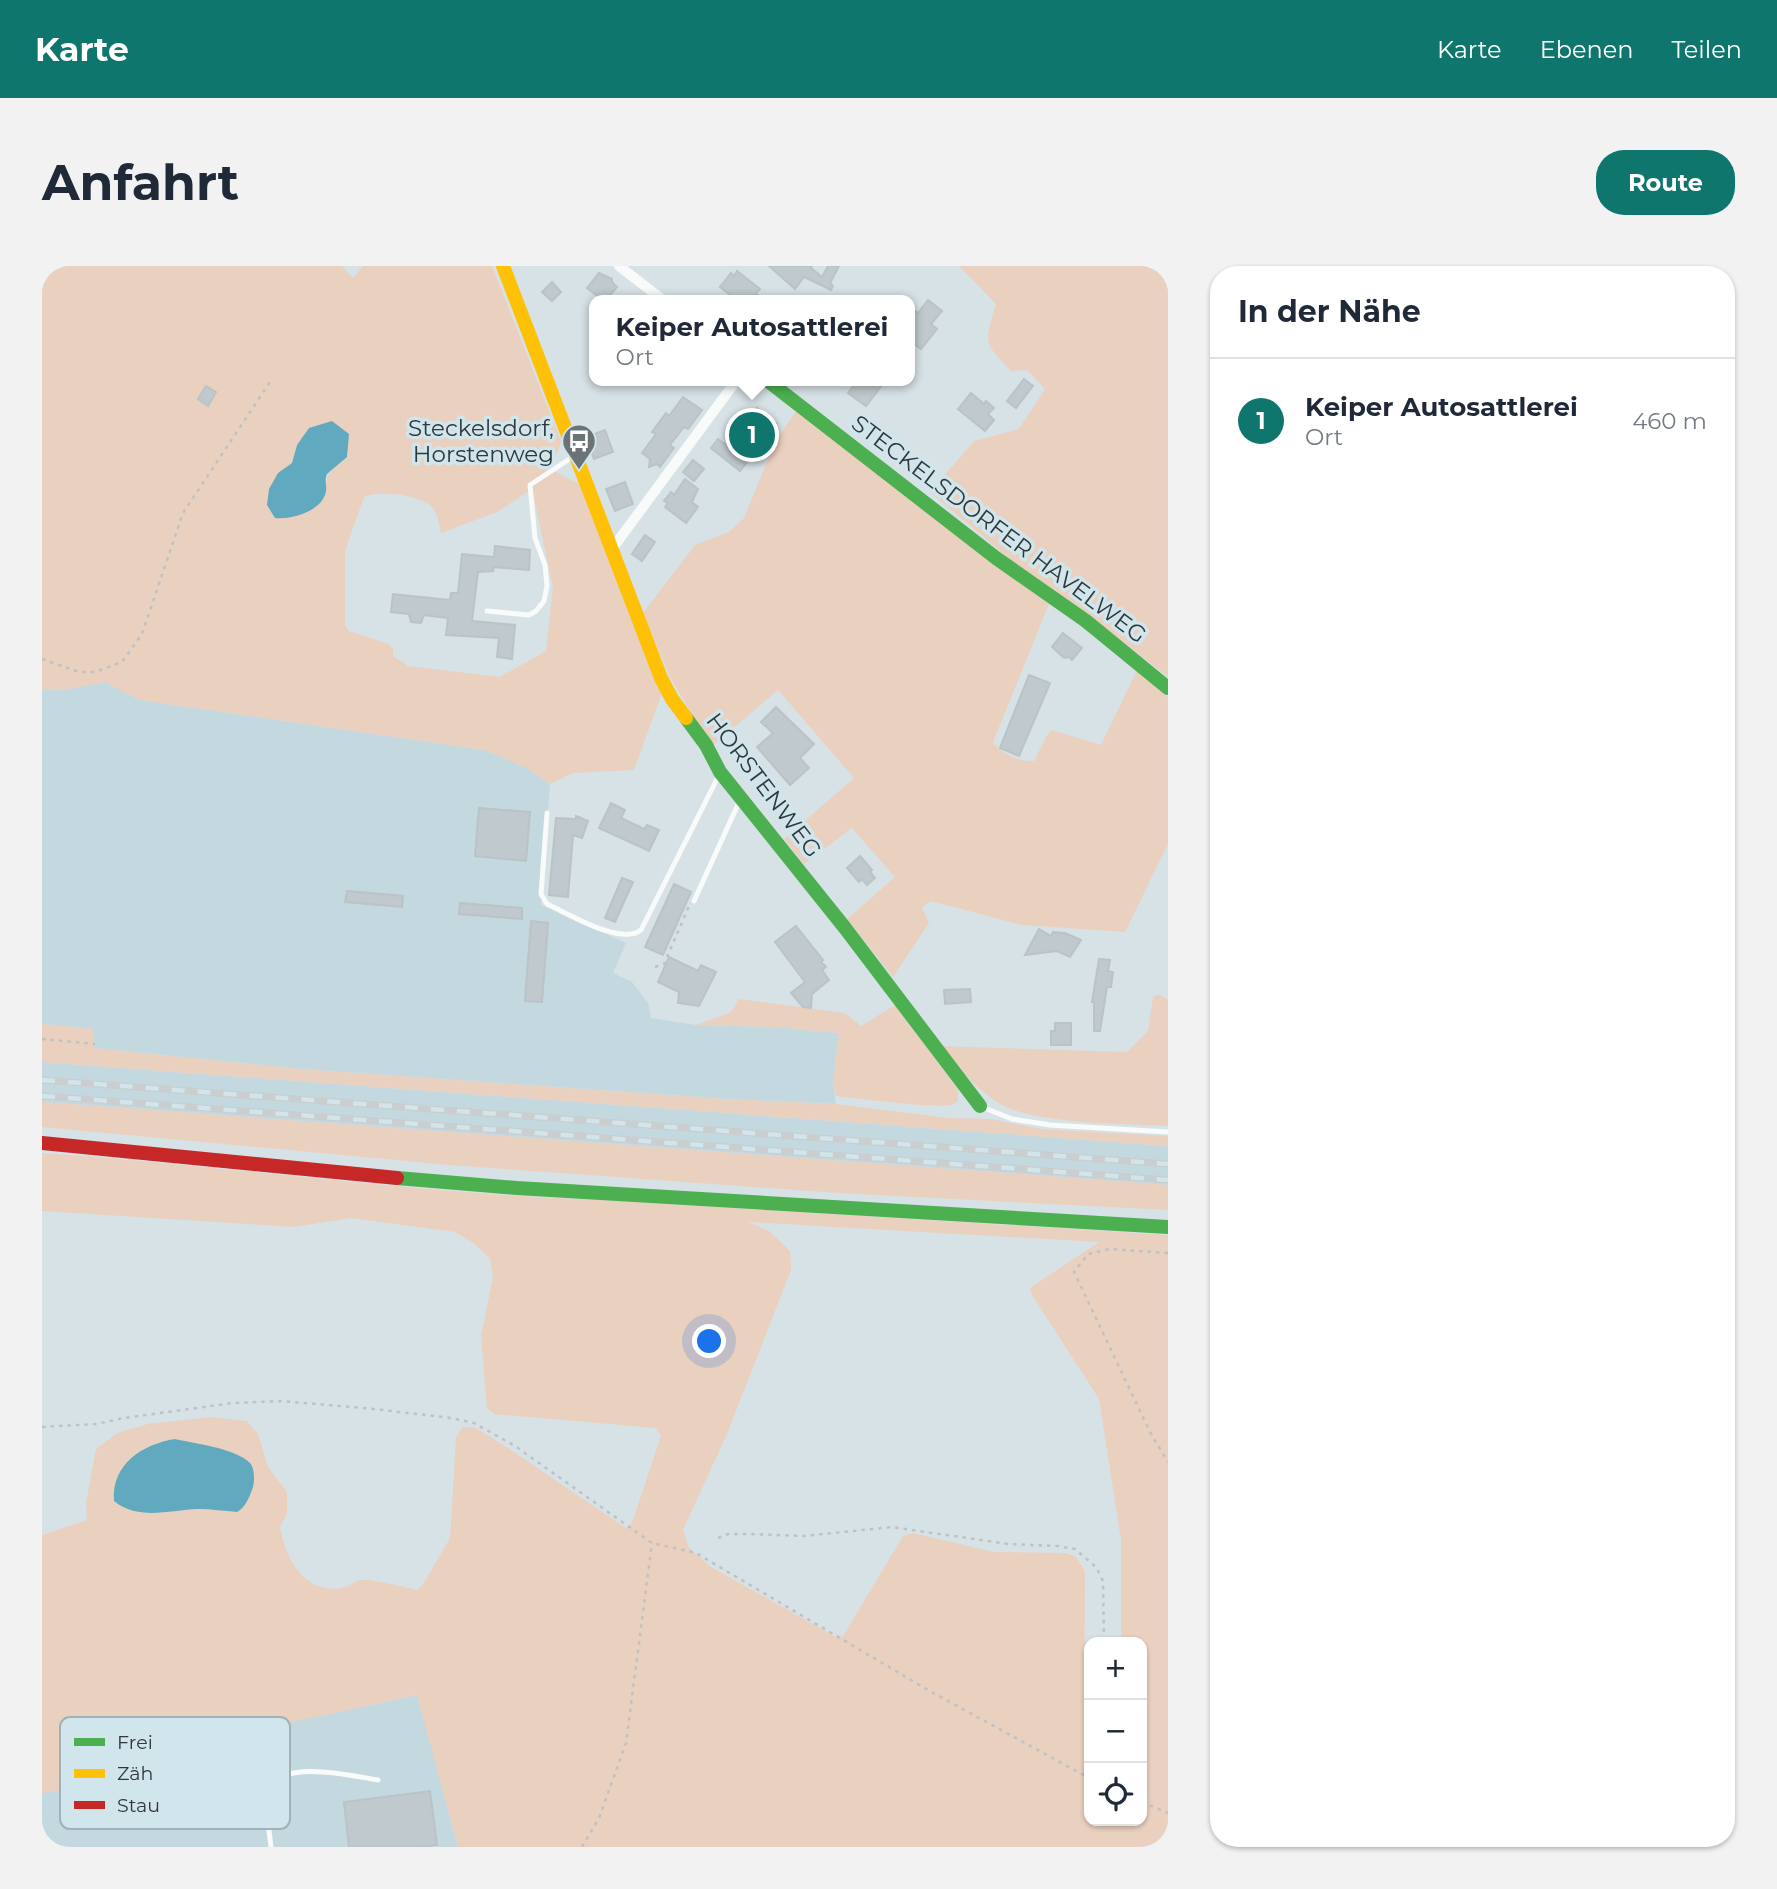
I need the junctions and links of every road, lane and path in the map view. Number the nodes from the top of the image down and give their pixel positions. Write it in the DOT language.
graph roads {
  1 [pos="503,266"];
  2 [pos="619,266"];
  3 [pos="657,295"];
  4 [pos="270,382"];
  5 [pos="732,386"];
  6 [pos="774,386"];
  7 [pos="574,456"];
  8 [pos="612,549"];
  9 [pos="487,611"];
  10 [pos="42,659"];
  11 [pos="1168,688"];
  12 [pos="720,772"];
  13 [pos="741,797"];
  14 [pos="547,813"];
  15 [pos="694,901"];
  16 [pos="655,967"];
  17 [pos="42,1039"];
  18 [pos="95,1044"];
  19 [pos="980,1106"];
  20 [pos="1168,1132"];
  21 [pos="42,1143"];
  22 [pos="1168,1227"];
  23 [pos="1168,1253"];
  24 [pos="42,1427"];
  25 [pos="1168,1462"];
  26 [pos="718,1538"];
  27 [pos="652,1543"];
  28 [pos="1104,1637"];
  29 [pos="290,1774"];
  30 [pos="1084,1775"];
  31 [pos="378,1780"];
  32 [pos="1147,1804"];
  33 [pos="1168,1813"];
  34 [pos="269,1829"];
  35 [pos="271,1847"];
  36 [pos="582,1847"];
  1 -- 7 [label="street, HORSTENWEG"];
  2 -- 3 [label="street"];
  4 -- 10 [label="path"];
  5 -- 8 [label="street"];
  6 -- 11 [label="street, STECKELSDORFER HAVELWEG"];
  7 -- 8 [label="street, HORSTENWEG"];
  7 -- 9 [label="lane"];
  8 -- 12 [label="street, HORSTENWEG"];
  12 -- 13 [label="street, HORSTENWEG"];
  12 -- 14 [label="lane"];
  13 -- 15 [label="lane"];
  13 -- 19 [label="street, HORSTENWEG"];
  15 -- 16 [label="path"];
  17 -- 18 [label="path"];
  19 -- 20 [label="lane"];
  21 -- 22 [label="street"];
  23 -- 25 [label="path"];
  24 -- 27 [label="path"];
  26 -- 28 [label="path"];
  27 -- 30 [label="path"];
  27 -- 36 [label="path"];
  29 -- 31 [label="lane"];
  32 -- 33 [label="path"];
  34 -- 35 [label="lane"];
}
